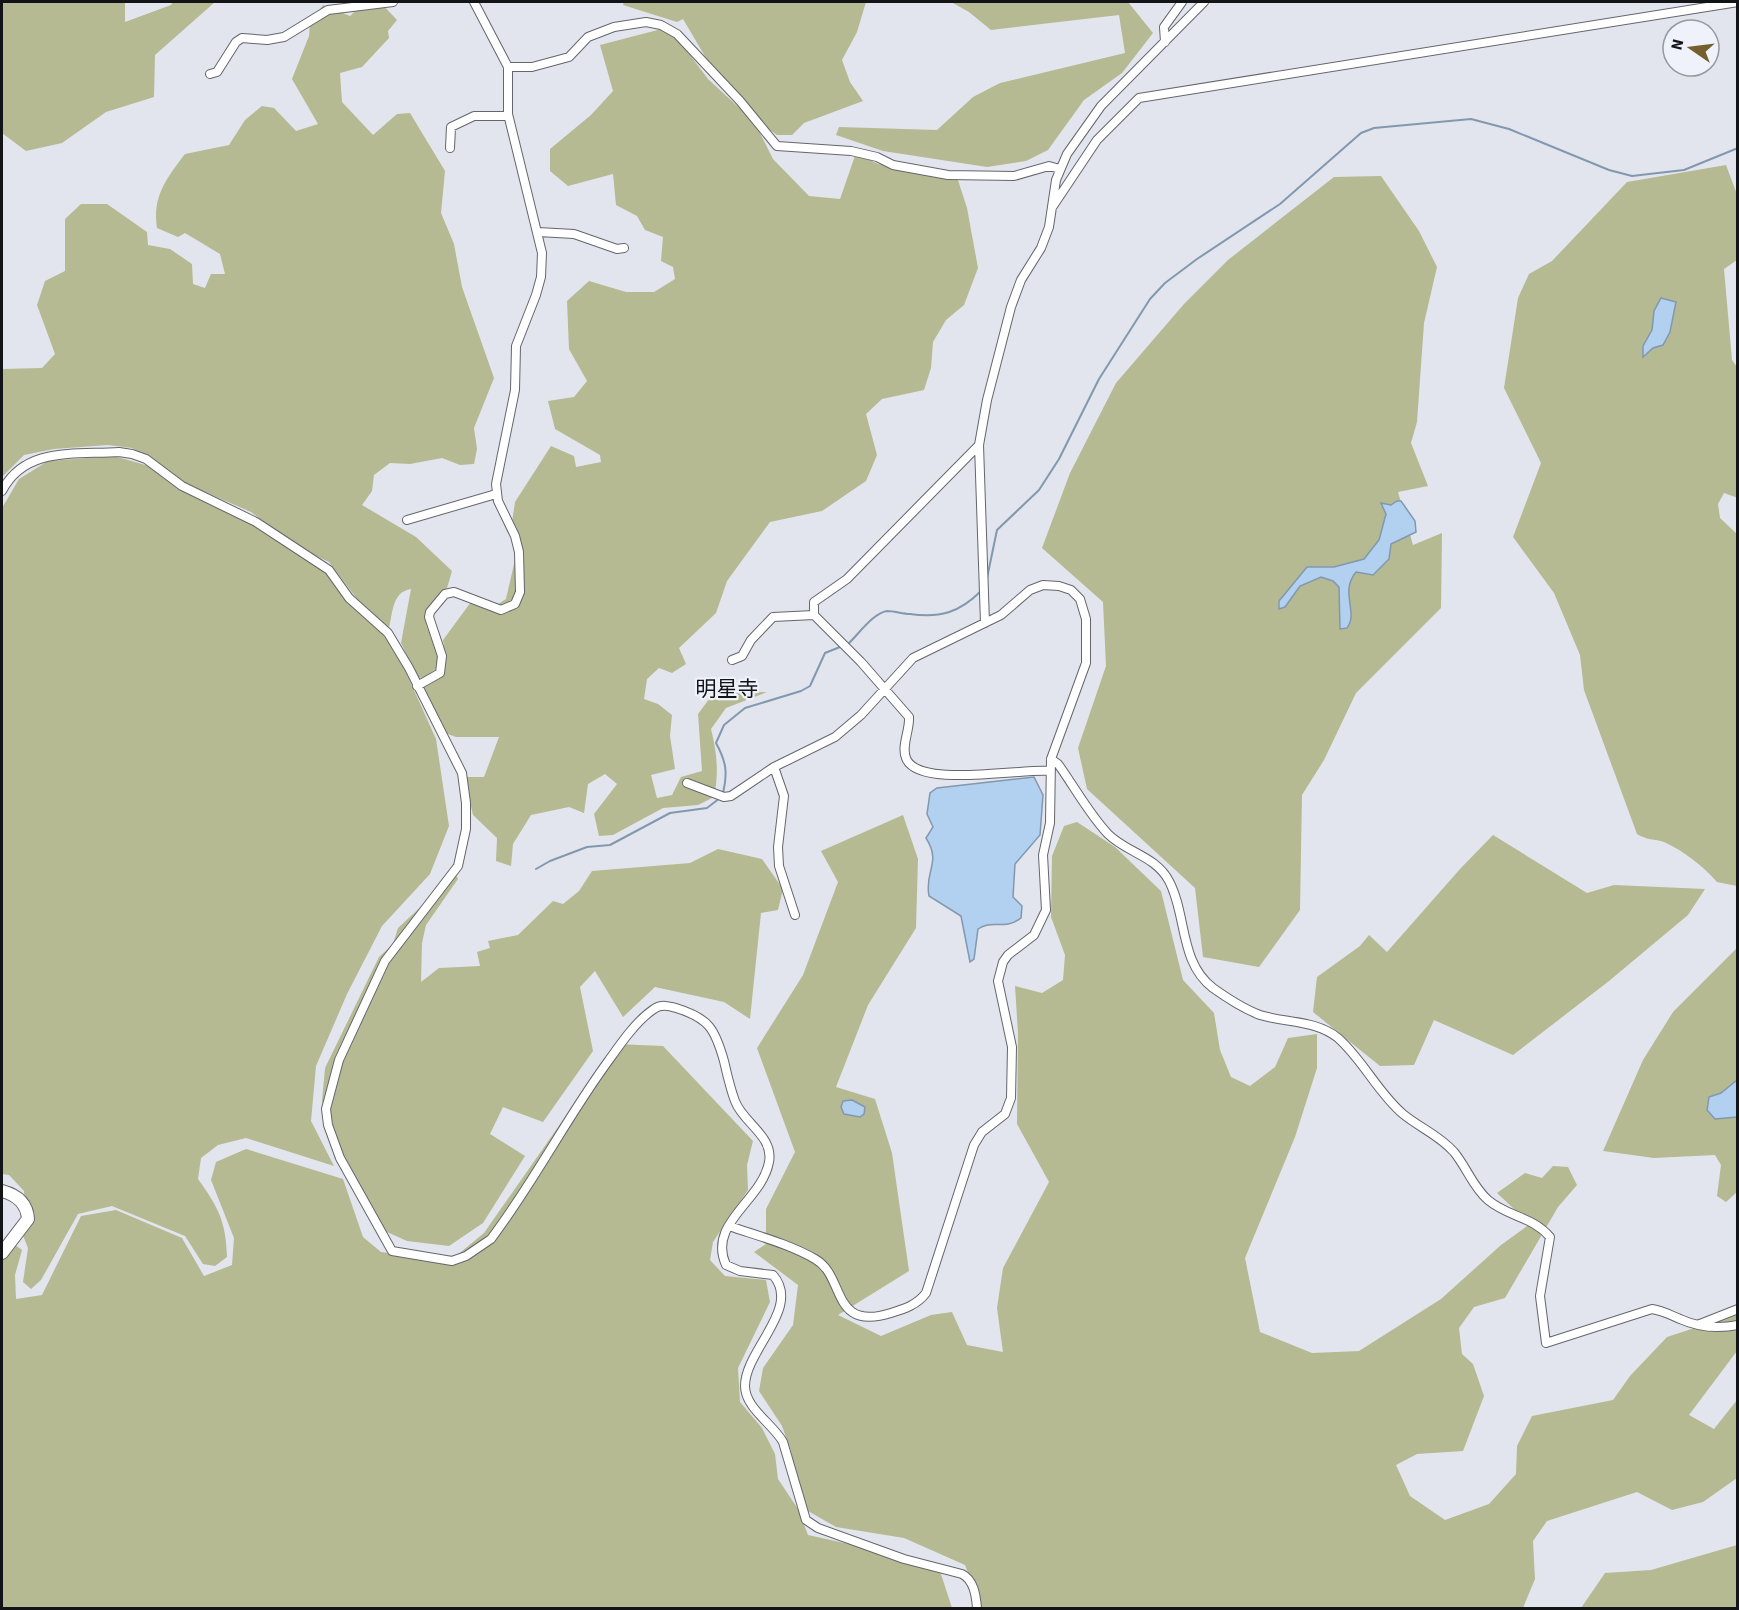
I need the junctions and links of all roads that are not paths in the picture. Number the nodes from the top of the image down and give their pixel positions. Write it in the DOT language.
graph roads {
  1 [pos="393,2"];
  2 [pos="474,2"];
  3 [pos="1182,2"];
  4 [pos="1204,2"];
  5 [pos="1737,2"];
  6 [pos="328,6"];
  7 [pos="1166,42"];
  8 [pos="508,67"];
  9 [pos="210,74"];
  10 [pos="508,116"];
  11 [pos="450,148"];
  12 [pos="1059,169"];
  13 [pos="1053,206"];
  14 [pos="538,232"];
  15 [pos="624,248"];
  16 [pos="979,446"];
  17 [pos="2,491"];
  18 [pos="496,494"];
  19 [pos="407,520"];
  20 [pos="814,615"];
  21 [pos="985,623"];
  22 [pos="732,660"];
  23 [pos="417,686"];
  24 [pos="884,690"];
  25 [pos="1051,759"];
  26 [pos="774,767"];
  27 [pos="1050,771"];
  28 [pos="687,783"];
  29 [pos="795,915"];
  30 [pos="2,1191"];
  31 [pos="729,1226"];
  32 [pos="2,1253"];
  33 [pos="1737,1309"];
  34 [pos="1700,1324"];
  35 [pos="1737,1325"];
  36 [pos="977,1608"];
  1 -- 6 [label="street"];
  2 -- 8 [label="street"];
  3 -- 7 [label="street"];
  4 -- 7 [label="street"];
  5 -- 13 [label="street"];
  6 -- 9 [label="street"];
  7 -- 12 [label="street"];
  8 -- 10 [label="street"];
  8 -- 12 [label="street"];
  10 -- 11 [label="street"];
  10 -- 14 [label="street"];
  12 -- 13 [label="street"];
  13 -- 16 [label="street"];
  14 -- 15 [label="street"];
  14 -- 18 [label="street"];
  16 -- 20 [label="street"];
  16 -- 21 [label="street"];
  17 -- 23 [label="street"];
  18 -- 19 [label="street"];
  18 -- 23 [label="street"];
  20 -- 22 [label="street"];
  20 -- 24 [label="street"];
  21 -- 24 [label="street"];
  21 -- 25 [label="street"];
  23 -- 31 [label="street"];
  24 -- 26 [label="street"];
  24 -- 27 [label="street"];
  25 -- 27 [label="street"];
  25 -- 34 [label="street"];
  26 -- 28 [label="street"];
  26 -- 29 [label="street"];
  27 -- 31 [label="street"];
  30 -- 32 [label="street"];
  31 -- 36 [label="street"];
  33 -- 34 [label="street"];
  34 -- 35 [label="street"];
}
